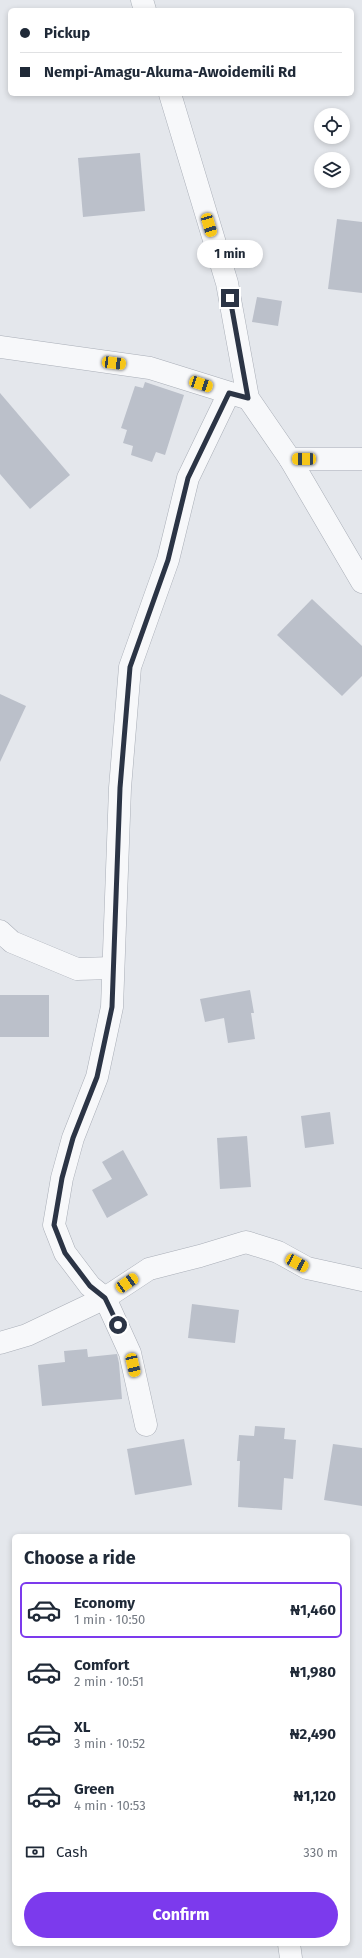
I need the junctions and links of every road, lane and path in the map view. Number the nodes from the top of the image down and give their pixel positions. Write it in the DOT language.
graph roads {
  1 [pos="171,96"];
  2 [pos="0,347"];
  3 [pos="239,396"];
  4 [pos="290,459"];
  5 [pos="362,459"];
  6 [pos="362,582"];
  7 [pos="0,930"];
  8 [pos="112,968"];
  9 [pos="362,1280"];
  10 [pos="105,1298"];
  11 [pos="0,1343"];
  12 [pos="146,1425"];
  13 [pos="289,1946"];
  14 [pos="291,1958"];
  1 -- 3 [label="street"];
  2 -- 3 [label="street"];
  3 -- 4 [label="street"];
  3 -- 8 [label="street"];
  4 -- 5 [label="street"];
  4 -- 6 [label="street"];
  7 -- 8 [label="street"];
  8 -- 10 [label="street"];
  9 -- 10 [label="street"];
  10 -- 11 [label="street"];
  10 -- 12 [label="street"];
  13 -- 14 [label="street"];
}
